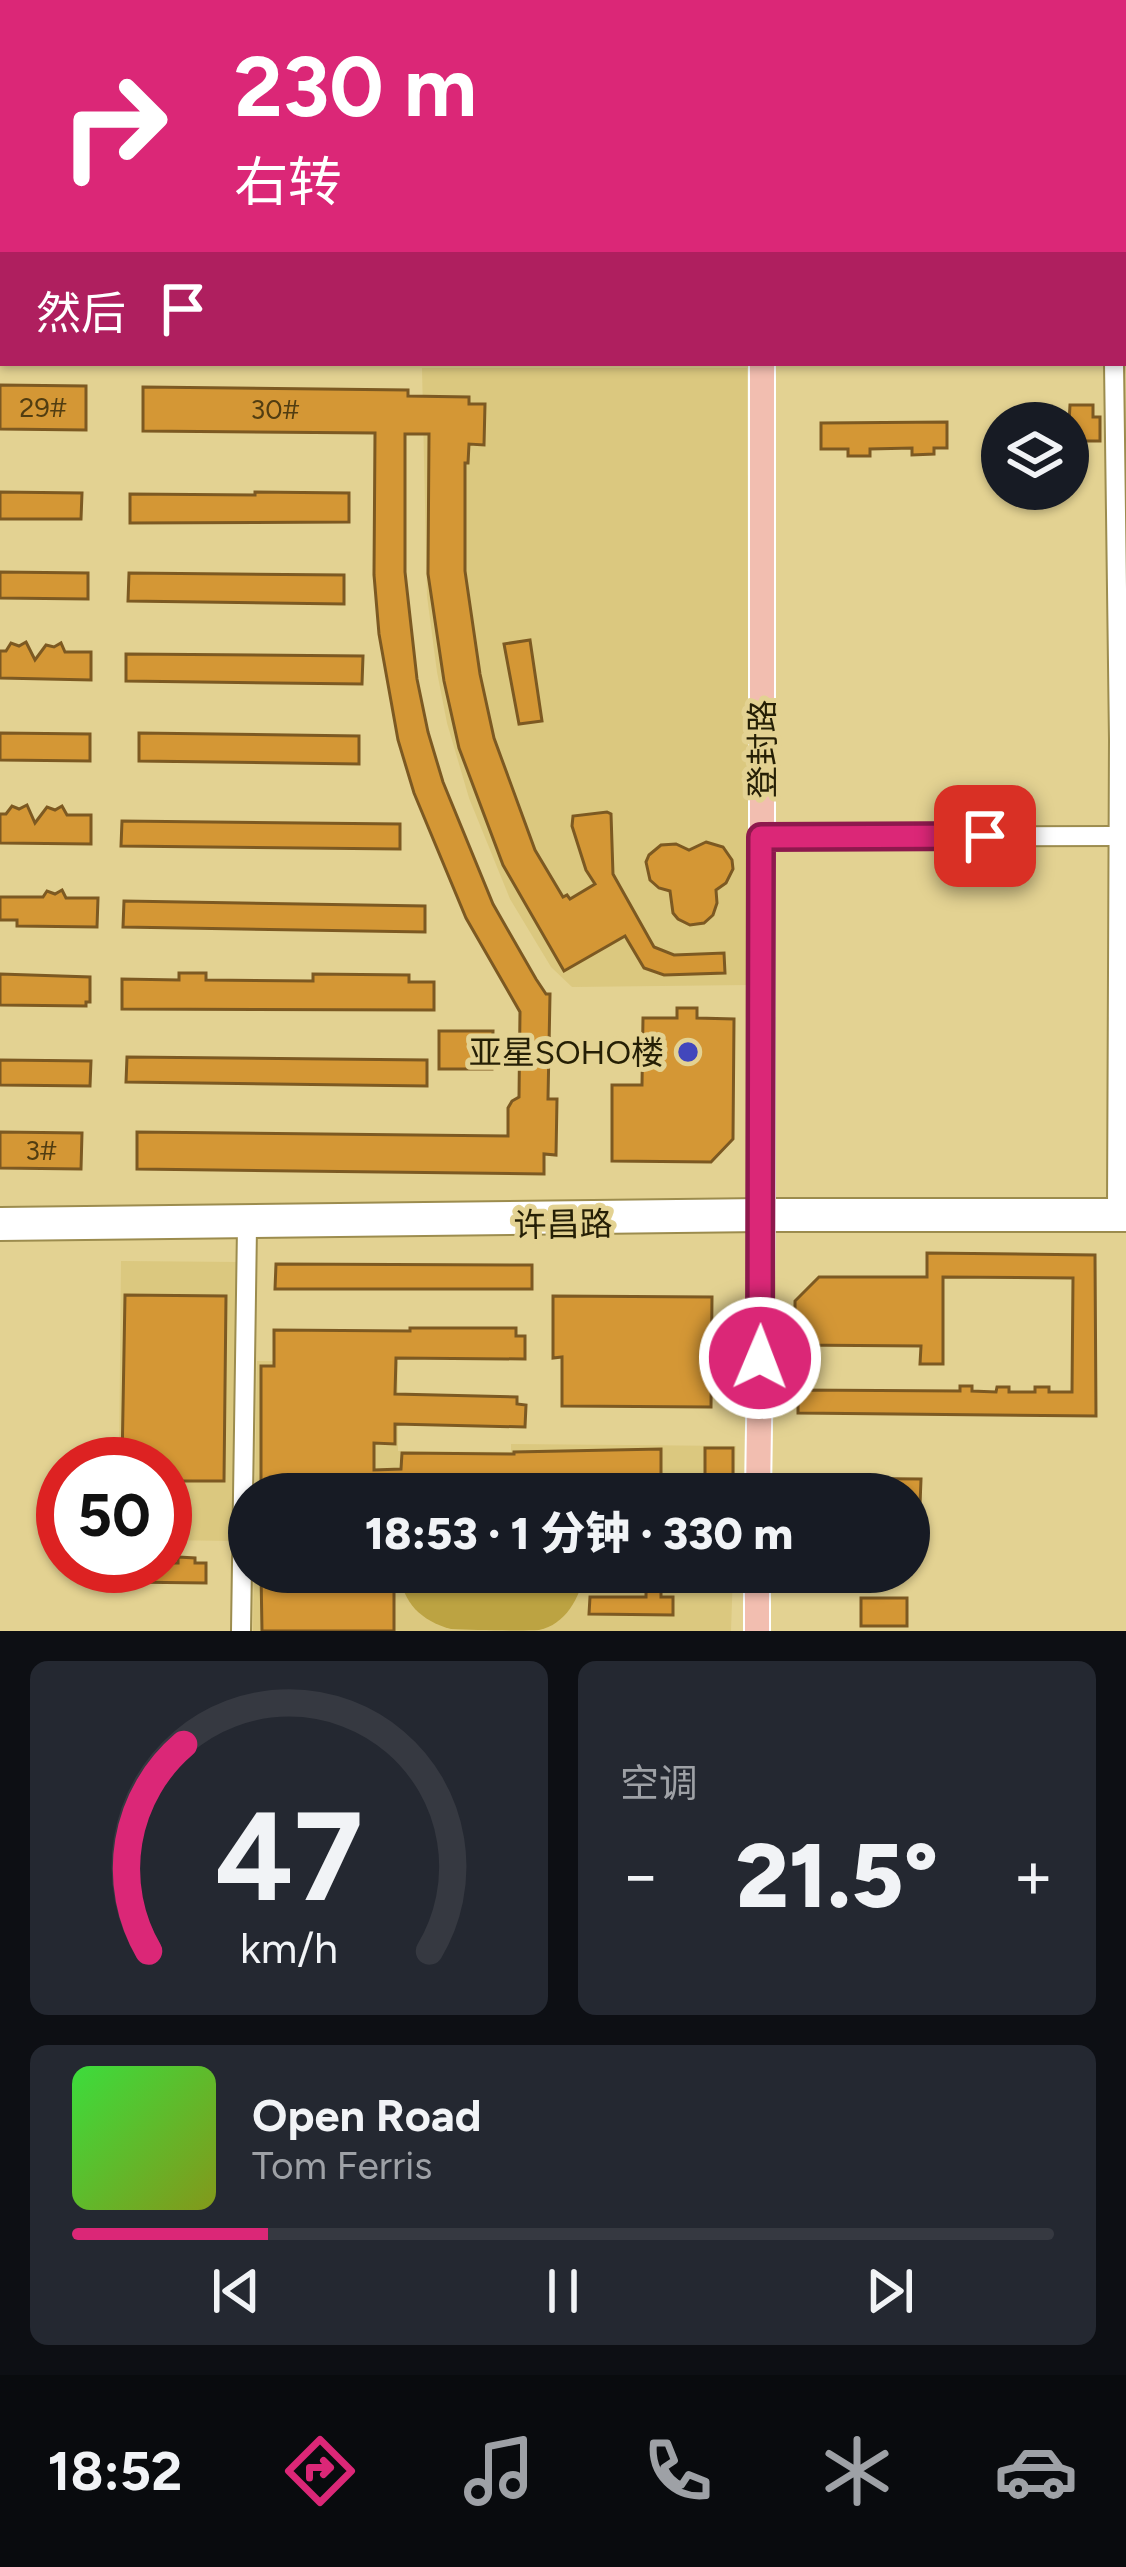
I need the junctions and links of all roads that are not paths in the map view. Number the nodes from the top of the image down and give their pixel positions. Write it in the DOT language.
graph roads {
  1 [pos="762,366"];
  2 [pos="1114,366"];
  3 [pos="1123,788"];
  4 [pos="1119,836"];
  5 [pos="761,837"];
  6 [pos="1123,1213"];
  7 [pos="762,1215"];
  8 [pos="0,1217"];
  9 [pos="247,1228"];
  10 [pos="0,1231"];
  11 [pos="758,1473"];
  12 [pos="758,1593"];
  13 [pos="241,1631"];
  14 [pos="757,1631"];
  1 -- 5 [label="main road, 登封路"];
  2 -- 3 [label="street"];
  3 -- 4 [label="street"];
  4 -- 5 [label="street"];
  4 -- 6 [label="street"];
  5 -- 7 [label="main road, 登封路"];
  6 -- 7 [label="street, 许昌路"];
  7 -- 8 [label="street, 许昌路"];
  7 -- 9 [label="street, 许昌路"];
  7 -- 11 [label="main road, 登封路"];
  9 -- 10 [label="street, 许昌路"];
  9 -- 13 [label="street"];
  12 -- 14 [label="main road"];
}
